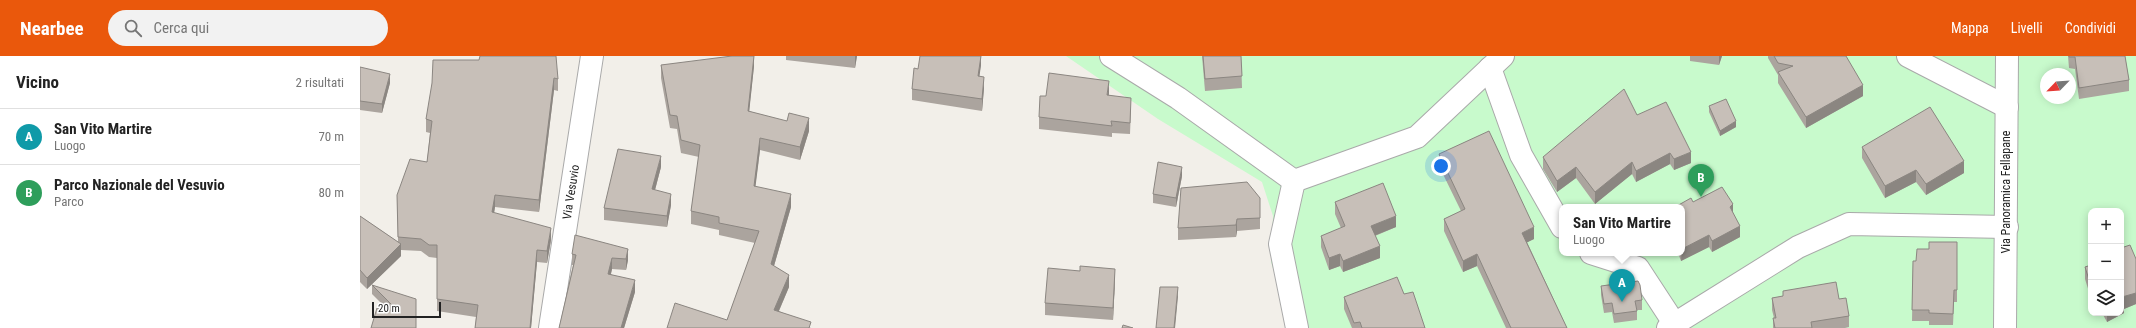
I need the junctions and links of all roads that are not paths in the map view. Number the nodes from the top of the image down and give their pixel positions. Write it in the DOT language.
graph roads {
  1 [pos="592,56"];
  2 [pos="1111,56"];
  3 [pos="1908,56"];
  4 [pos="2007,56"];
  5 [pos="1496,62"];
  6 [pos="2007,107"];
  7 [pos="1294,181"];
  8 [pos="1559,222"];
  9 [pos="2007,226"];
  10 [pos="1600,256"];
  11 [pos="1671,325"];
  12 [pos="550,328"];
  13 [pos="1296,328"];
  14 [pos="2005,328"];
  1 -- 12 [label="street, Via Vesuvio"];
  2 -- 7 [label="street"];
  3 -- 6 [label="street"];
  4 -- 6 [label="street, Via Panoramica Fellapane"];
  5 -- 7 [label="street"];
  5 -- 8 [label="street"];
  6 -- 9 [label="street, Via Panoramica Fellapane"];
  7 -- 13 [label="street"];
  9 -- 11 [label="street"];
  9 -- 14 [label="street, Via Panoramica Fellapane"];
  10 -- 11 [label="street"];
}
